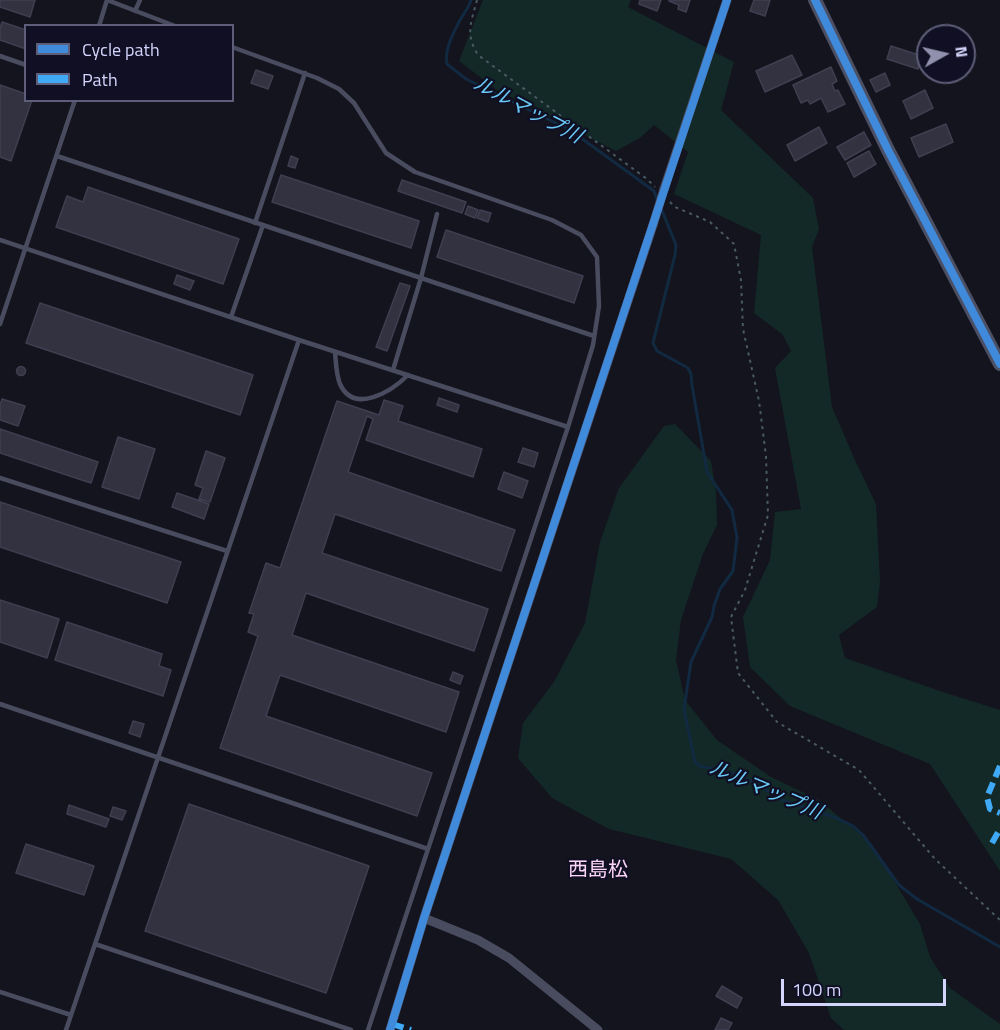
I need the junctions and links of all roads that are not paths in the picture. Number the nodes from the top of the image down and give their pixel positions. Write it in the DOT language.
graph roads {
  1 [pos="107,0"];
  2 [pos="140,0"];
  3 [pos="727,0"];
  4 [pos="815,0"];
  5 [pos="135,11"];
  6 [pos="100,24"];
  7 [pos="170,24"];
  8 [pos="234,47"];
  9 [pos="0,56"];
  10 [pos="24,64"];
  11 [pos="305,73"];
  12 [pos="74,102"];
  13 [pos="57,156"];
  14 [pos="437,214"];
  15 [pos="255,223"];
  16 [pos="263,225"];
  17 [pos="0,240"];
  18 [pos="26,248"];
  19 [pos="421,278"];
  20 [pos="231,317"];
  21 [pos="0,324"];
  22 [pos="594,336"];
  23 [pos="298,339"];
  24 [pos="336,351"];
  25 [pos="1000,364"];
  26 [pos="393,370"];
  27 [pos="408,375"];
  28 [pos="568,427"];
  29 [pos="0,478"];
  30 [pos="227,551"];
  31 [pos="0,704"];
  32 [pos="158,757"];
  33 [pos="428,849"];
  34 [pos="424,918"];
  35 [pos="95,944"];
  36 [pos="0,992"];
  37 [pos="71,1015"];
  38 [pos="66,1030"];
  39 [pos="351,1030"];
  40 [pos="368,1030"];
  41 [pos="390,1030"];
  42 [pos="598,1030"];
  1 -- 5 [label="lane"];
  1 -- 6 [label="lane"];
  2 -- 5 [label="lane"];
  3 -- 34 [label="street, bridge"];
  4 -- 25 [label="street"];
  5 -- 7 [label="lane"];
  8 -- 11 [label="lane"];
  9 -- 10 [label="lane"];
  11 -- 15 [label="lane"];
  11 -- 22 [label="lane"];
  12 -- 13 [label="lane"];
  13 -- 15 [label="lane"];
  13 -- 18 [label="lane"];
  14 -- 19 [label="lane"];
  15 -- 16 [label="lane"];
  16 -- 19 [label="lane"];
  16 -- 20 [label="lane"];
  17 -- 18 [label="lane"];
  18 -- 20 [label="lane"];
  18 -- 21 [label="lane"];
  19 -- 22 [label="lane"];
  19 -- 26 [label="lane"];
  20 -- 23 [label="lane"];
  22 -- 28 [label="lane"];
  23 -- 24 [label="lane"];
  23 -- 30 [label="lane"];
  24 -- 26 [label="lane"];
  24 -- 27 [label="lane"];
  26 -- 27 [label="lane"];
  27 -- 28 [label="lane"];
  28 -- 33 [label="lane"];
  29 -- 30 [label="lane"];
  30 -- 32 [label="lane"];
  31 -- 32 [label="lane"];
  32 -- 33 [label="lane"];
  32 -- 35 [label="lane"];
  33 -- 40 [label="lane"];
  34 -- 41 [label="street"];
  34 -- 42 [label="street"];
  35 -- 37 [label="lane"];
  35 -- 39 [label="lane"];
  36 -- 37 [label="lane"];
  37 -- 38 [label="lane"];
}
